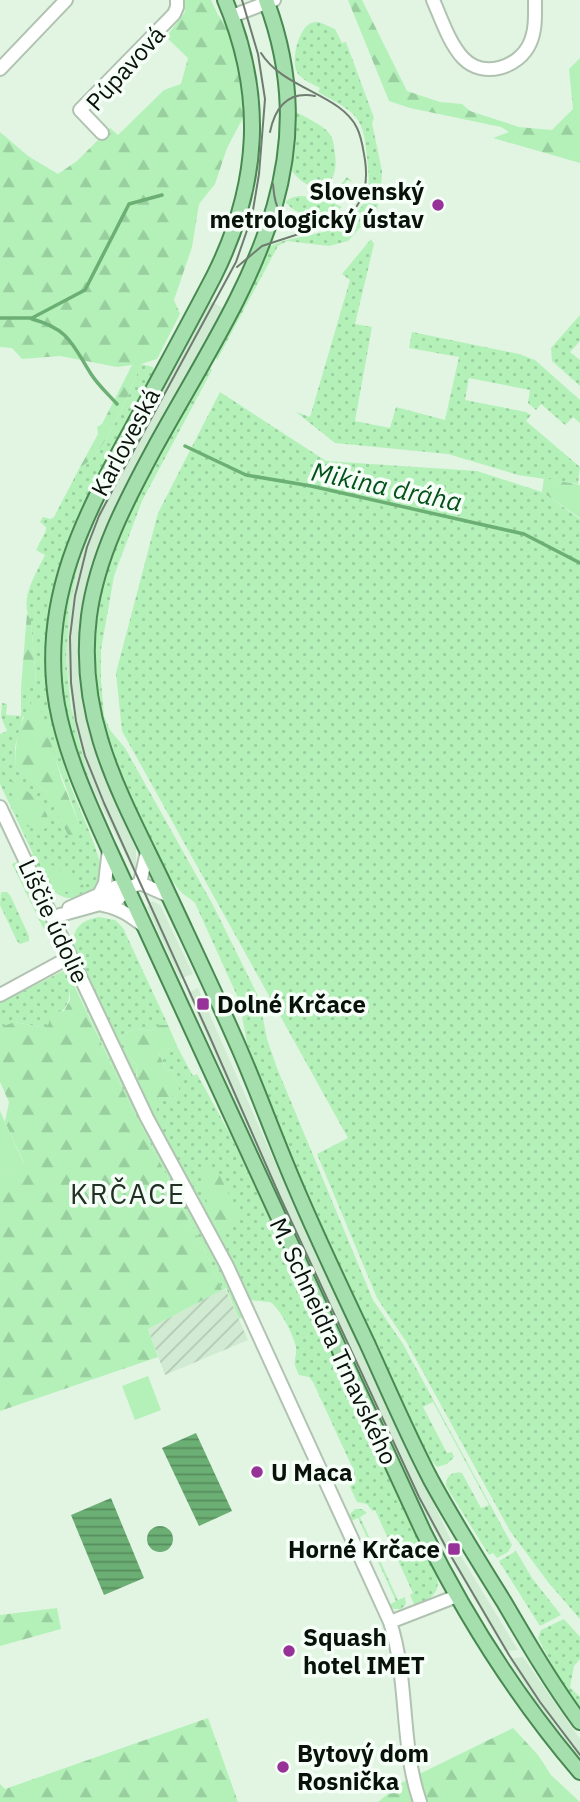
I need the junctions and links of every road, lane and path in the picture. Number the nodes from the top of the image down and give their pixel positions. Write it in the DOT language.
graph roads {
  1 [pos="66,0"];
  2 [pos="177,0"];
  3 [pos="225,0"];
  4 [pos="432,0"];
  5 [pos="536,0"];
  6 [pos="269,1"];
  7 [pos="232,16"];
  8 [pos="0,69"];
  9 [pos="102,133"];
  10 [pos="0,807"];
  11 [pos="109,849"];
  12 [pos="147,852"];
  13 [pos="133,886"];
  14 [pos="169,896"];
  15 [pos="101,899"];
  16 [pos="53,917"];
  17 [pos="145,927"];
  18 [pos="70,957"];
  19 [pos="0,995"];
  20 [pos="457,1596"];
  21 [pos="390,1622"];
  22 [pos="580,1722"];
  23 [pos="580,1772"];
  24 [pos="420,1802"];
  1 -- 8 [label="street"];
  2 -- 9 [label="street, Púpavová"];
  3 -- 7 [label="main road, Karloveská"];
  4 -- 5 [label="street"];
  6 -- 7 [label="street"];
  6 -- 12 [label="main road, Karloveská"];
  7 -- 11 [label="main road, Karloveská"];
  10 -- 16 [label="street, Líščie údolie"];
  11 -- 13 [label="main road, Karloveská"];
  11 -- 15 [label="street"];
  12 -- 13 [label="street"];
  12 -- 14 [label="main road, M. Schneidra Trnavského"];
  13 -- 14 [label="street"];
  13 -- 15 [label="street"];
  13 -- 17 [label="main road, M. Schneidra Trnavského"];
  14 -- 22 [label="main road, M. Schneidra Trnavského"];
  15 -- 16 [label="street"];
  15 -- 17 [label="street"];
  16 -- 18 [label="street, Líščie údolie"];
  17 -- 20 [label="main road, M. Schneidra Trnavského"];
  18 -- 19 [label="street"];
  18 -- 21 [label="street, Líščie údolie"];
  20 -- 21 [label="street"];
  20 -- 23 [label="main road, M. Schneidra Trnavského"];
  21 -- 24 [label="street, Líščie údolie"];
}
